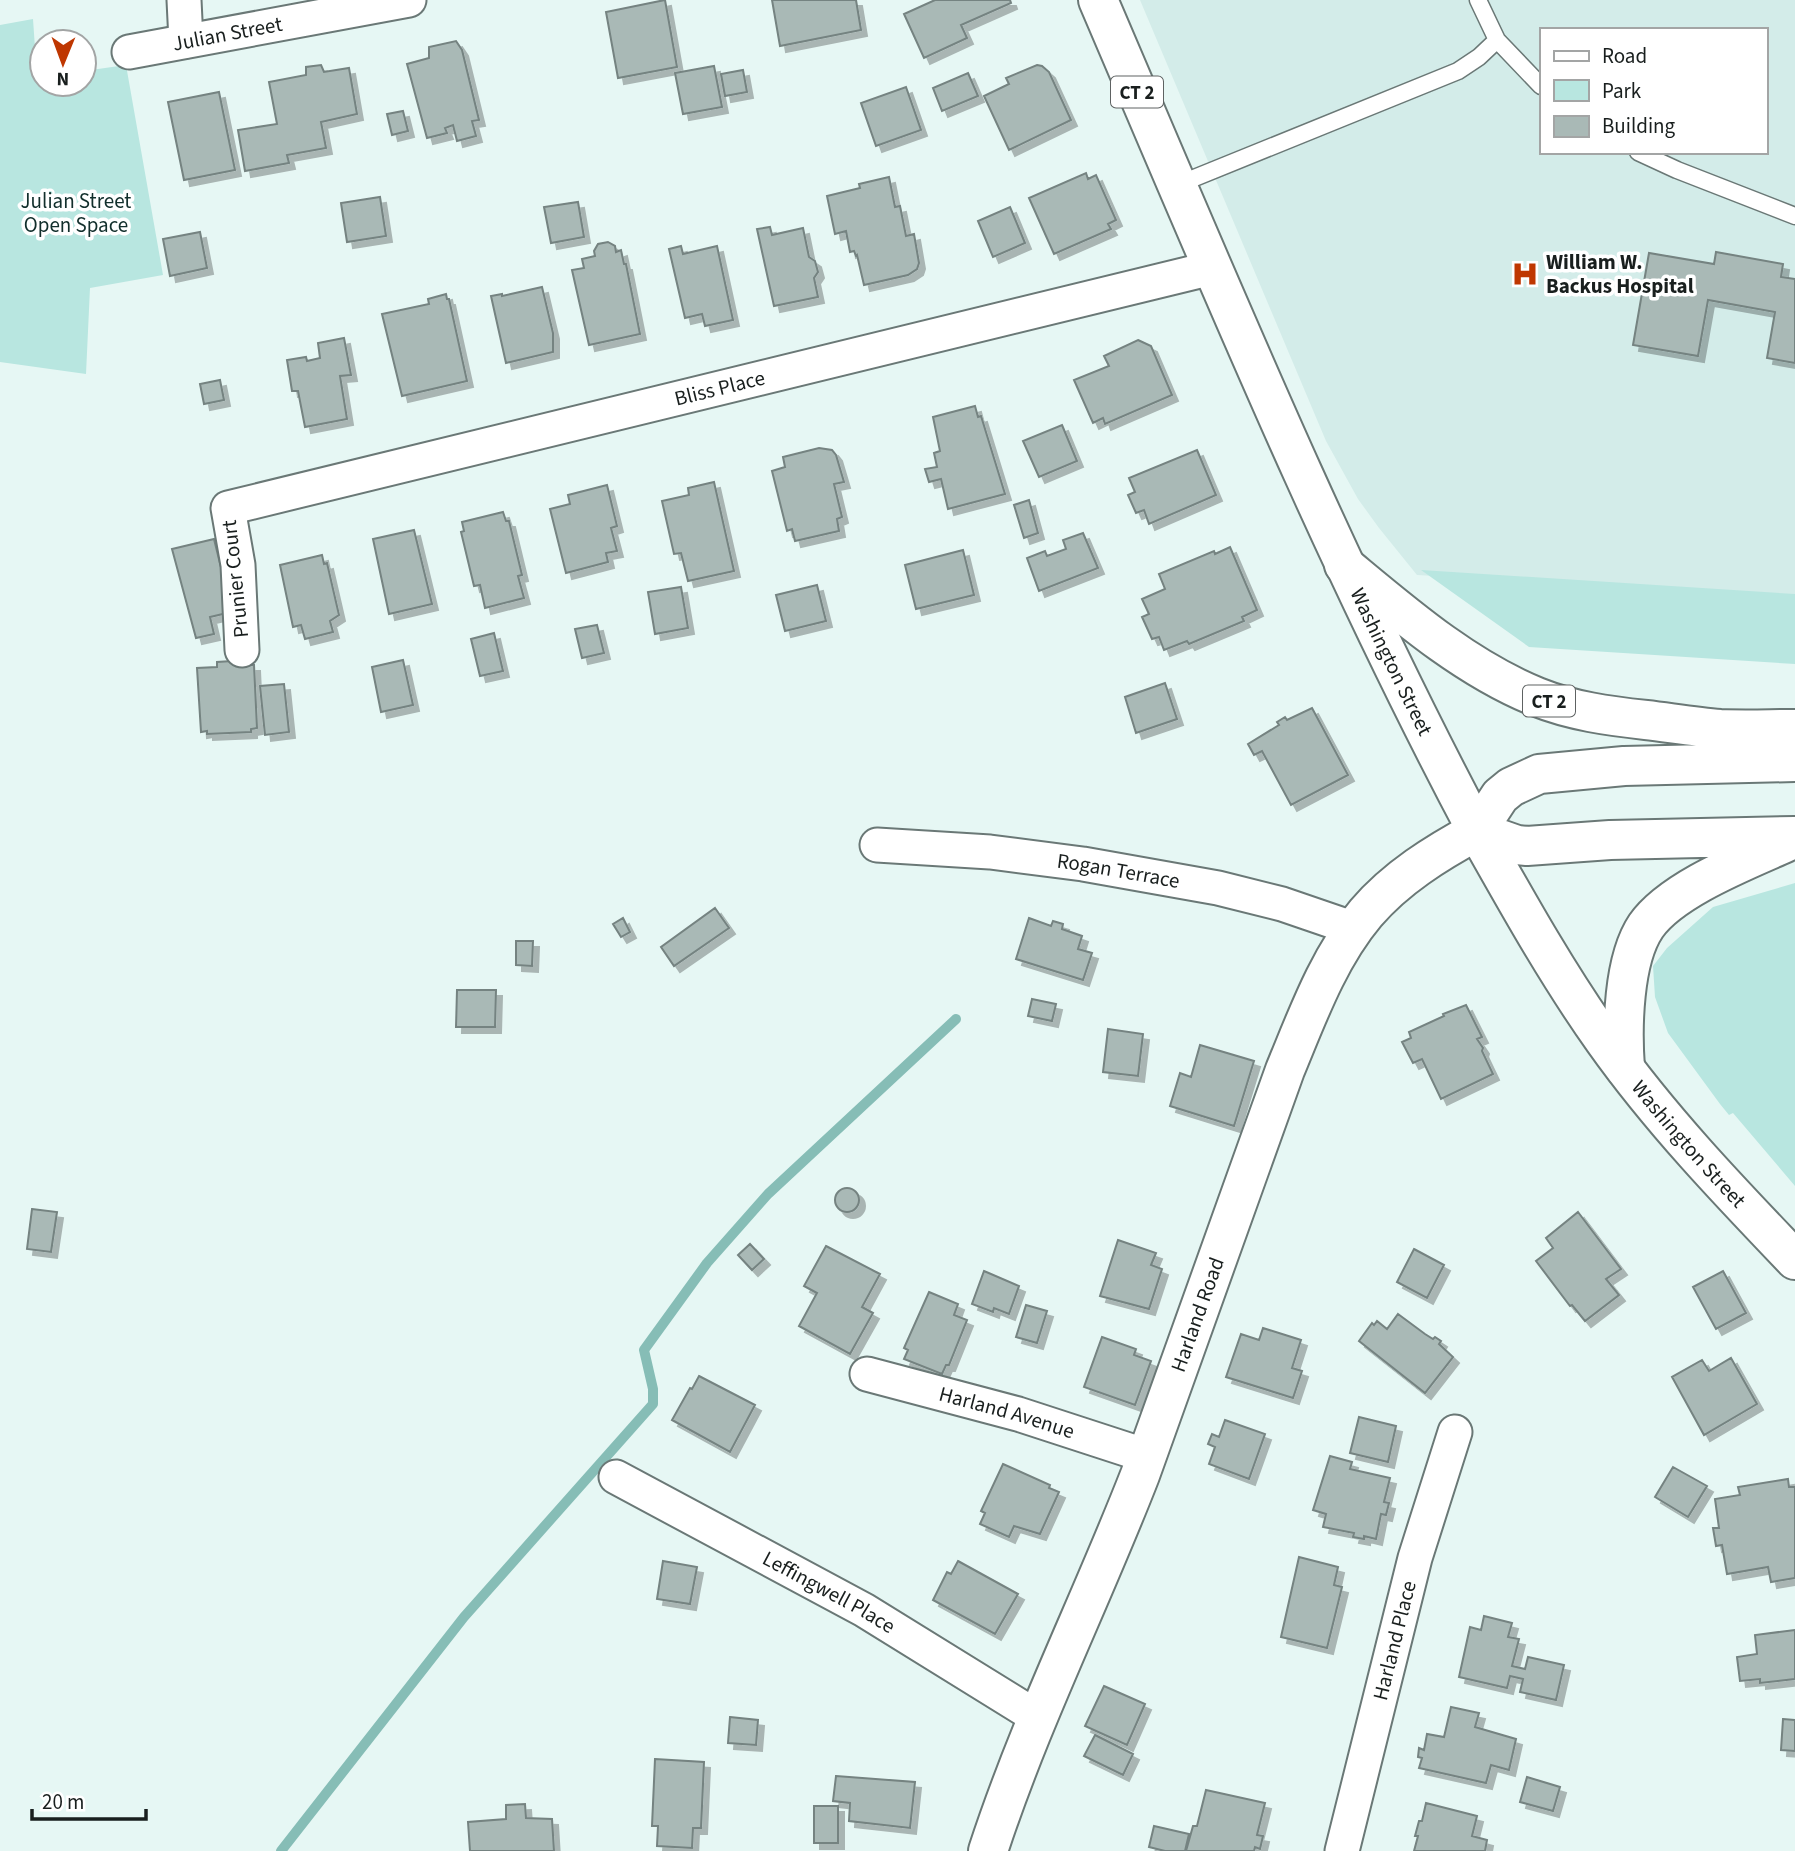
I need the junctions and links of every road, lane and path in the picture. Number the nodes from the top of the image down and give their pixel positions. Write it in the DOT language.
graph roads {
  1 [pos="184,0"];
  2 [pos="409,0"];
  3 [pos="1098,0"];
  4 [pos="1478,0"];
  5 [pos="1497,40"];
  6 [pos="186,41"];
  7 [pos="129,52"];
  8 [pos="1540,85"];
  9 [pos="1643,154"];
  10 [pos="1177,185"];
  11 [pos="1795,216"];
  12 [pos="1212,268"];
  13 [pos="228,508"];
  14 [pos="1344,565"];
  15 [pos="242,650"];
  16 [pos="1795,729"];
  17 [pos="1795,762"];
  18 [pos="1477,831"];
  19 [pos="1795,837"];
  20 [pos="877,845"];
  21 [pos="1354,929"];
  22 [pos="1625,1068"];
  23 [pos="1795,1260"];
  24 [pos="867,1374"];
  25 [pos="1455,1432"];
  26 [pos="1147,1456"];
  27 [pos="616,1477"];
  28 [pos="1037,1717"];
  29 [pos="988,1851"];
  30 [pos="1342,1851"];
  1 -- 6 [label="street"];
  2 -- 6 [label="street, Julian Street"];
  3 -- 10 [label="main road, Washington Street / CT 2"];
  4 -- 5 [label="lane"];
  5 -- 8 [label="lane"];
  5 -- 10 [label="lane"];
  6 -- 7 [label="street, Julian Street"];
  9 -- 11 [label="lane"];
  10 -- 12 [label="main road, Washington Street / CT 2"];
  12 -- 13 [label="street, Bliss Place"];
  12 -- 14 [label="main road, Washington Street / CT 2"];
  13 -- 15 [label="street, Prunier Court"];
  14 -- 16 [label="main road, CT 2"];
  14 -- 18 [label="main road, Washington Street / CT 2"];
  17 -- 18 [label="main road"];
  18 -- 19 [label="main road"];
  18 -- 21 [label="main road, Harland Road"];
  18 -- 22 [label="main road, Washington Street"];
  19 -- 22 [label="main road"];
  20 -- 21 [label="street, Rogan Terrace"];
  21 -- 26 [label="main road, Harland Road"];
  22 -- 23 [label="main road, Washington Street"];
  24 -- 26 [label="street, Harland Avenue"];
  25 -- 30 [label="street, Harland Place"];
  26 -- 28 [label="main road, Harland Road"];
  27 -- 28 [label="street, Leffingwell Place"];
  28 -- 29 [label="main road, Harland Road"];
}
